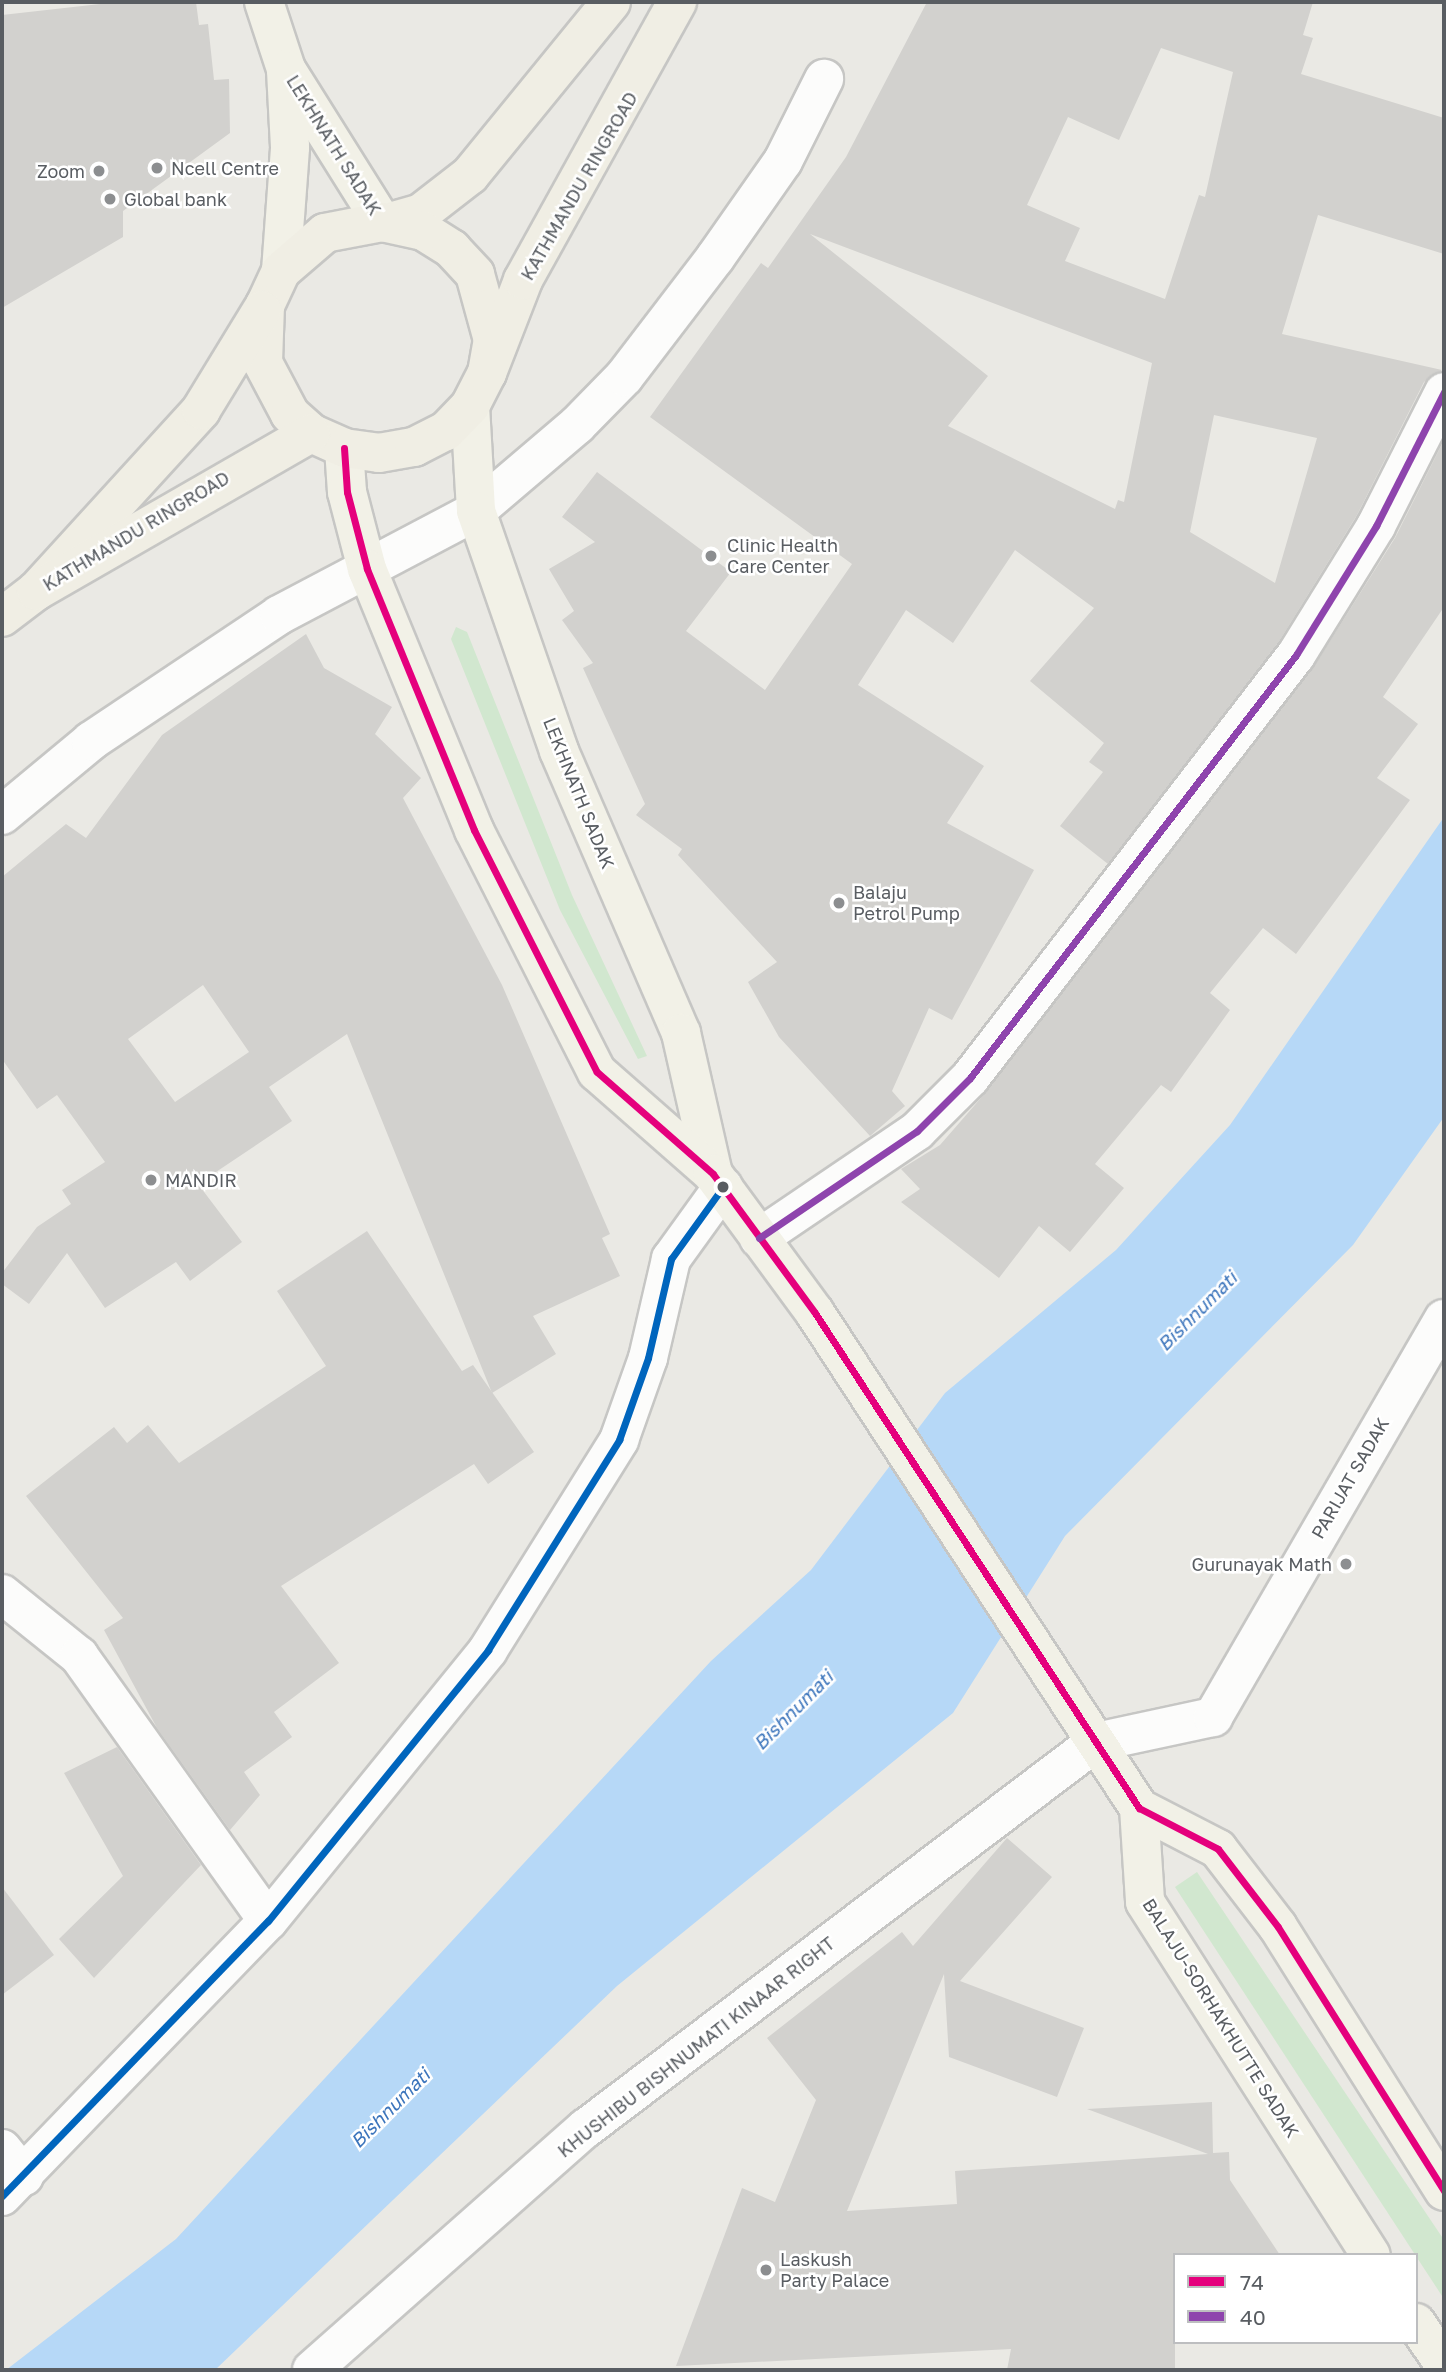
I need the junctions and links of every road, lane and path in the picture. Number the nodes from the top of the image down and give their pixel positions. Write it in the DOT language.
graph roads {
  1 [pos="264,2"];
  2 [pos="611,2"];
  3 [pos="677,2"];
  4 [pos="286,69"];
  5 [pos="824,79"];
  6 [pos="386,222"];
  7 [pos="273,288"];
  8 [pos="479,390"];
  9 [pos="1444,392"];
  10 [pos="328,440"];
  11 [pos="476,511"];
  12 [pos="367,569"];
  13 [pos="36,591"];
  14 [pos="2,617"];
  15 [pos="2,815"];
  16 [pos="718,1181"];
  17 [pos="759,1238"];
  18 [pos="1444,1319"];
  19 [pos="2,1594"];
  20 [pos="1043,1664"];
  21 [pos="1096,1742"];
  22 [pos="1139,1808"];
  23 [pos="268,1921"];
  24 [pos="9,2174"];
  25 [pos="1444,2192"];
  26 [pos="1370,2253"];
  27 [pos="1418,2326"];
  28 [pos="1444,2364"];
  29 [pos="312,2370"];
  1 -- 4 [label="main road, LEKHNATH SADAK"];
  2 -- 6 [label="highway, KATHMANDU RINGROAD"];
  3 -- 8 [label="highway, KATHMANDU RINGROAD"];
  4 -- 6 [label="main road, LEKHNATH SADAK"];
  4 -- 7 [label="main road, LEKHNATH SADAK"];
  5 -- 11 [label="street"];
  6 -- 7 [label="highway, KATHMANDU RINGROAD"];
  6 -- 8 [label="highway, KATHMANDU RINGROAD"];
  7 -- 10 [label="highway"];
  7 -- 13 [label="highway, KATHMANDU RINGROAD"];
  8 -- 10 [label="highway, KATHMANDU RINGROAD"];
  8 -- 11 [label="main road, LEKHNATH SADAK"];
  9 -- 17 [label="street"];
  10 -- 12 [label="main road, LEKHNATH SADAK"];
  10 -- 13 [label="highway, KATHMANDU RINGROAD"];
  11 -- 12 [label="street"];
  11 -- 16 [label="main road, LEKHNATH SADAK"];
  12 -- 15 [label="street"];
  12 -- 16 [label="main road, LEKHNATH SADAK"];
  13 -- 14 [label="highway, KATHMANDU RINGROAD"];
  16 -- 17 [label="main road, LEKHNATH SADAK"];
  16 -- 23 [label="street"];
  17 -- 20 [label="main road, LEKHNATH SADAK"];
  18 -- 21 [label="street, PARIJAT SADAK"];
  19 -- 23 [label="street"];
  20 -- 21 [label="main road, BALAJU-SORHAKHUTTE SADAK"];
  21 -- 22 [label="main road, BALAJU-SORHAKHUTTE SADAK"];
  21 -- 29 [label="street, KHUSHIBU BISHNUMATI KINAAR RIGHT"];
  22 -- 25 [label="main road"];
  22 -- 26 [label="main road, BALAJU-SORHAKHUTTE SADAK"];
  23 -- 24 [label="street"];
  27 -- 28 [label="main road"];
}
